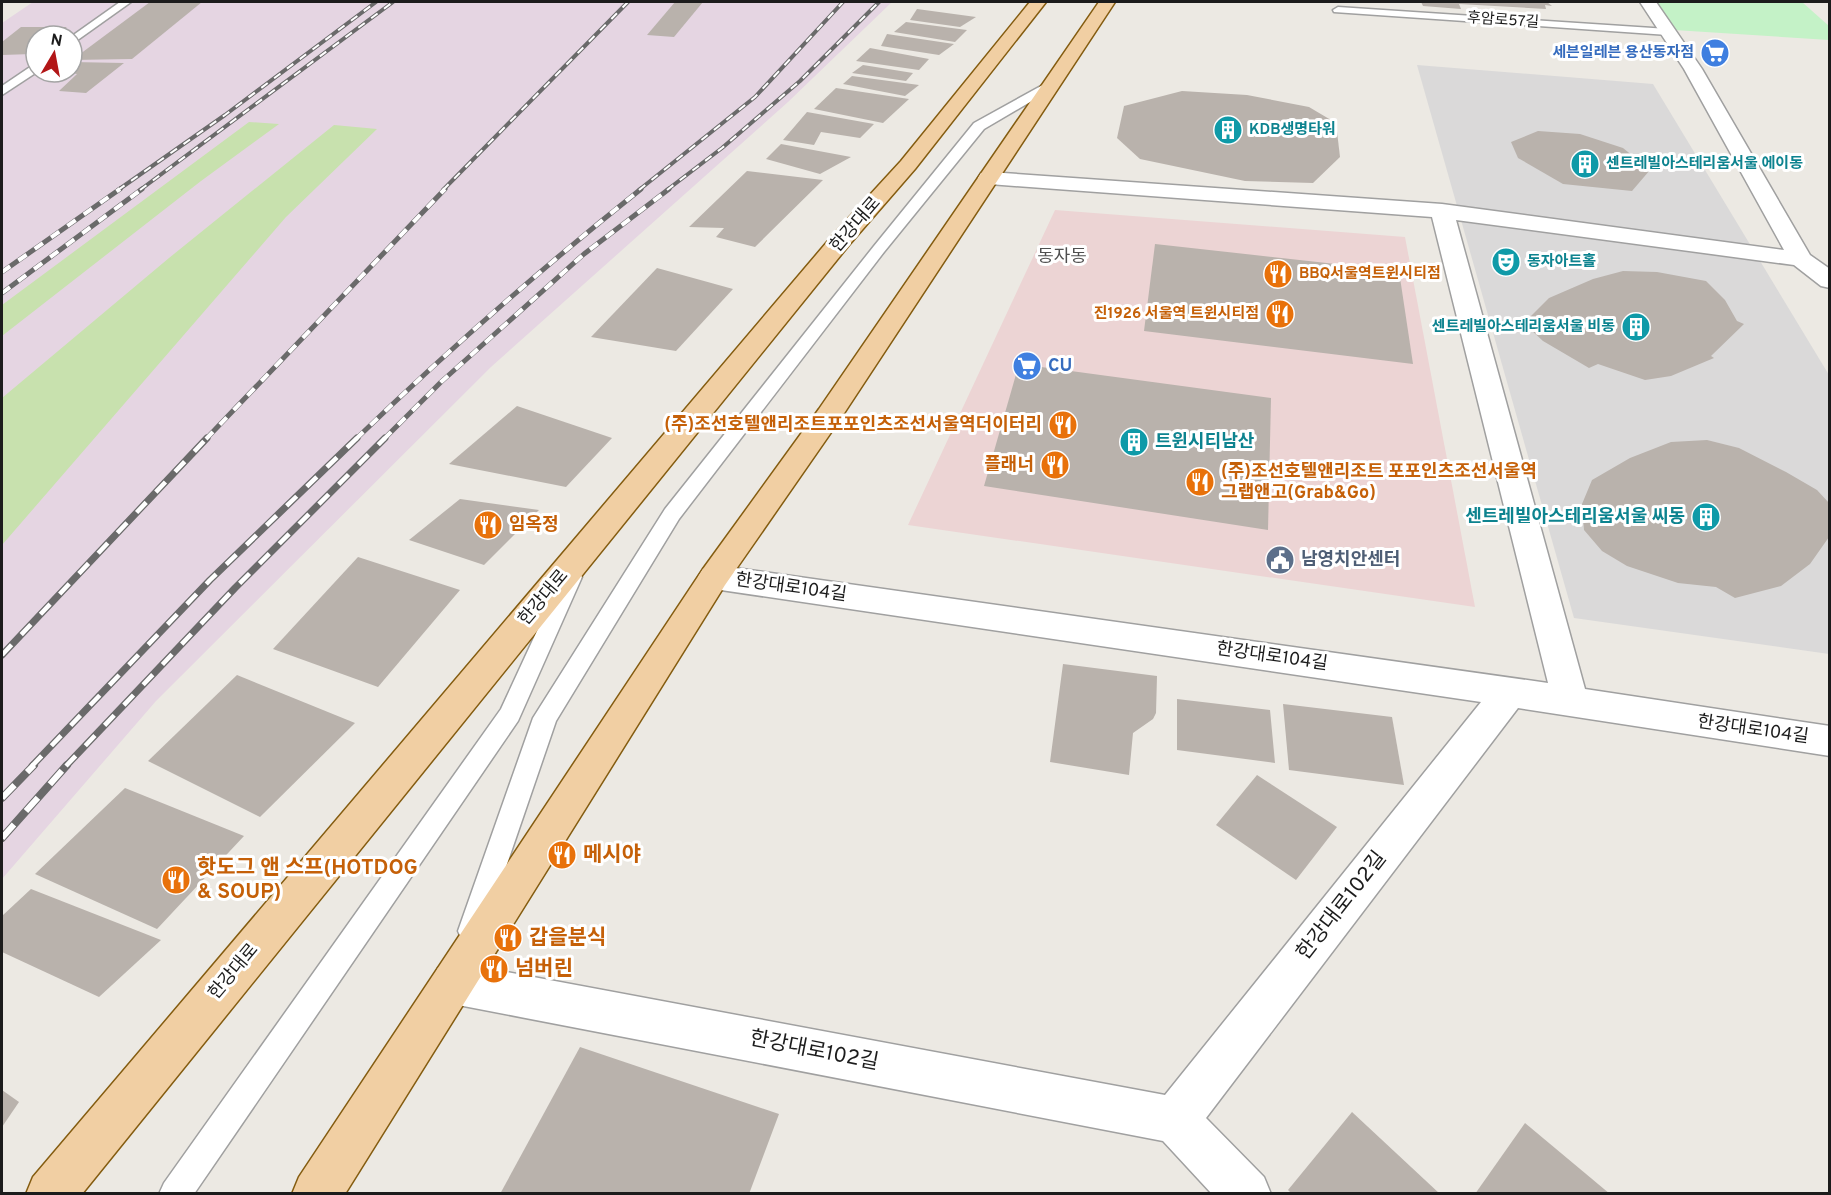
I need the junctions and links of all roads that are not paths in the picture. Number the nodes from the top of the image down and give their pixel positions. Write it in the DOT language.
graph roads {
  1 [pos="126,2"];
  2 [pos="1038,2"];
  3 [pos="1107,2"];
  4 [pos="1648,2"];
  5 [pos="1338,10"];
  6 [pos="84,32"];
  7 [pos="1668,32"];
  8 [pos="24,76"];
  9 [pos="1050,85"];
  10 [pos="2,92"];
  11 [pos="989,178"];
  12 [pos="1442,211"];
  13 [pos="1801,259"];
  14 [pos="1830,281"];
  15 [pos="584,550"];
  16 [pos="714,577"];
  17 [pos="1509,693"];
  18 [pos="1570,703"];
  19 [pos="1830,741"];
  20 [pos="453,983"];
  21 [pos="1175,1120"];
  22 [pos="50,1194"];
  23 [pos="175,1194"];
  24 [pos="316,1194"];
  25 [pos="1247,1194"];
  1 -- 6 [label="lane"];
  2 -- 15 [label="main road, 한강대로"];
  3 -- 9 [label="main road"];
  4 -- 7 [label="street"];
  5 -- 7 [label="lane, 후암로57길"];
  7 -- 13 [label="street"];
  8 -- 10 [label="lane"];
  9 -- 11 [label="main road"];
  9 -- 20 [label="lane"];
  11 -- 12 [label="street"];
  11 -- 16 [label="main road"];
  12 -- 13 [label="street"];
  12 -- 18 [label="street"];
  13 -- 14 [label="street"];
  15 -- 22 [label="main road, 한강대로"];
  15 -- 23 [label="lane"];
  16 -- 17 [label="street, 한강대로104길"];
  16 -- 20 [label="main road"];
  17 -- 18 [label="street, 한강대로104길"];
  17 -- 21 [label="street, 한강대로102길"];
  18 -- 19 [label="street, 한강대로104길"];
  20 -- 21 [label="street, 한강대로102길"];
  20 -- 24 [label="main road"];
  21 -- 25 [label="street"];
}
